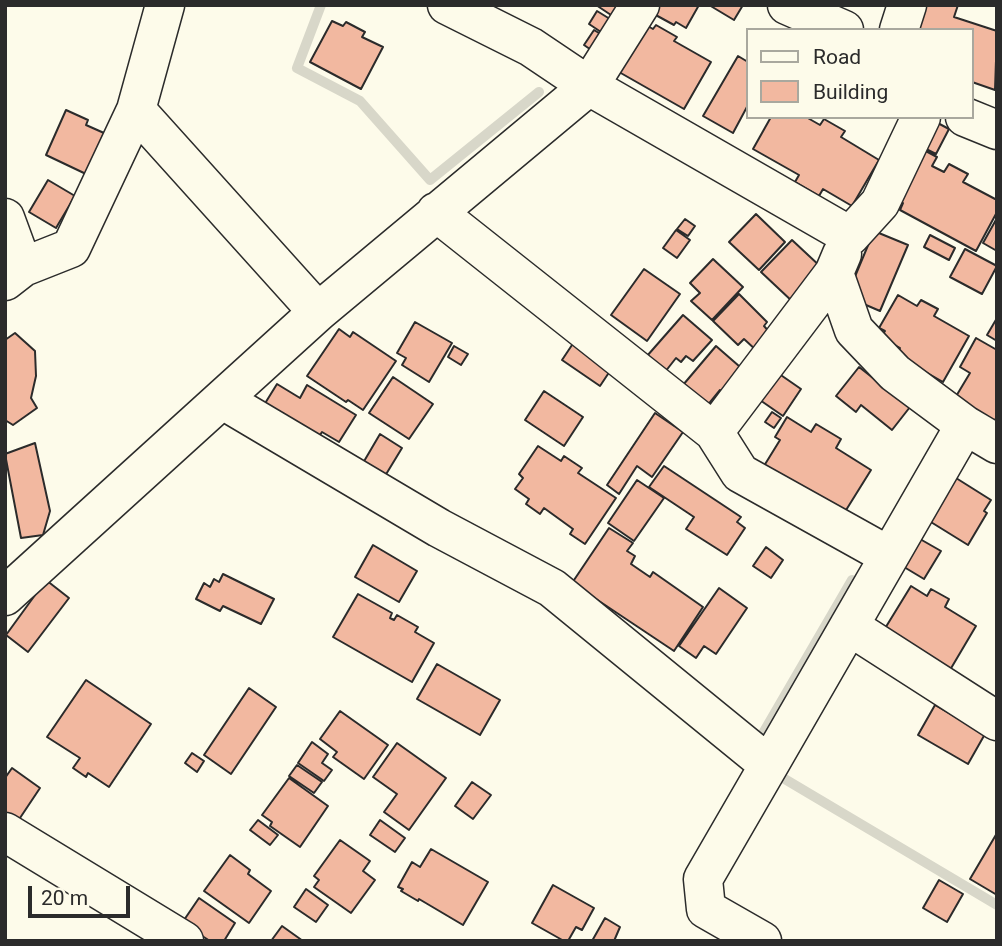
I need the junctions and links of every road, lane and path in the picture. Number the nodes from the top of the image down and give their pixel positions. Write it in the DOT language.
graph roads {
  1 [pos="165,5"];
  2 [pos="447,5"];
  3 [pos="640,5"];
  4 [pos="788,5"];
  5 [pos="907,5"];
  6 [pos="840,28"];
  7 [pos="900,28"];
  8 [pos="589,86"];
  9 [pos="136,110"];
  10 [pos="920,119"];
  11 [pos="970,119"];
  12 [pos="997,130"];
  13 [pos="436,212"];
  14 [pos="5,218"];
  15 [pos="850,236"];
  16 [pos="834,273"];
  17 [pos="14,274"];
  18 [pos="318,312"];
  19 [pos="222,400"];
  20 [pos="714,432"];
  21 [pos="981,434"];
  22 [pos="889,556"];
  23 [pos="5,596"];
  24 [pos="849,626"];
  25 [pos="997,721"];
  26 [pos="769,765"];
  27 [pos="5,832"];
  28 [pos="184,941"];
  29 [pos="762,941"];
  1 -- 9 [label="street"];
  2 -- 8 [label="street"];
  3 -- 8 [label="street"];
  4 -- 6 [label="street"];
  5 -- 7 [label="street"];
  8 -- 13 [label="street"];
  8 -- 15 [label="street"];
  9 -- 17 [label="street"];
  9 -- 18 [label="street"];
  10 -- 15 [label="street"];
  11 -- 12 [label="street"];
  13 -- 18 [label="street"];
  13 -- 20 [label="street"];
  14 -- 17 [label="street"];
  15 -- 16 [label="street"];
  16 -- 20 [label="street"];
  16 -- 21 [label="street"];
  18 -- 19 [label="street"];
  19 -- 23 [label="street"];
  19 -- 26 [label="street"];
  20 -- 22 [label="street"];
  21 -- 22 [label="street"];
  22 -- 24 [label="street"];
  24 -- 25 [label="street"];
  24 -- 26 [label="street"];
  26 -- 29 [label="street"];
  27 -- 28 [label="street"];
}
